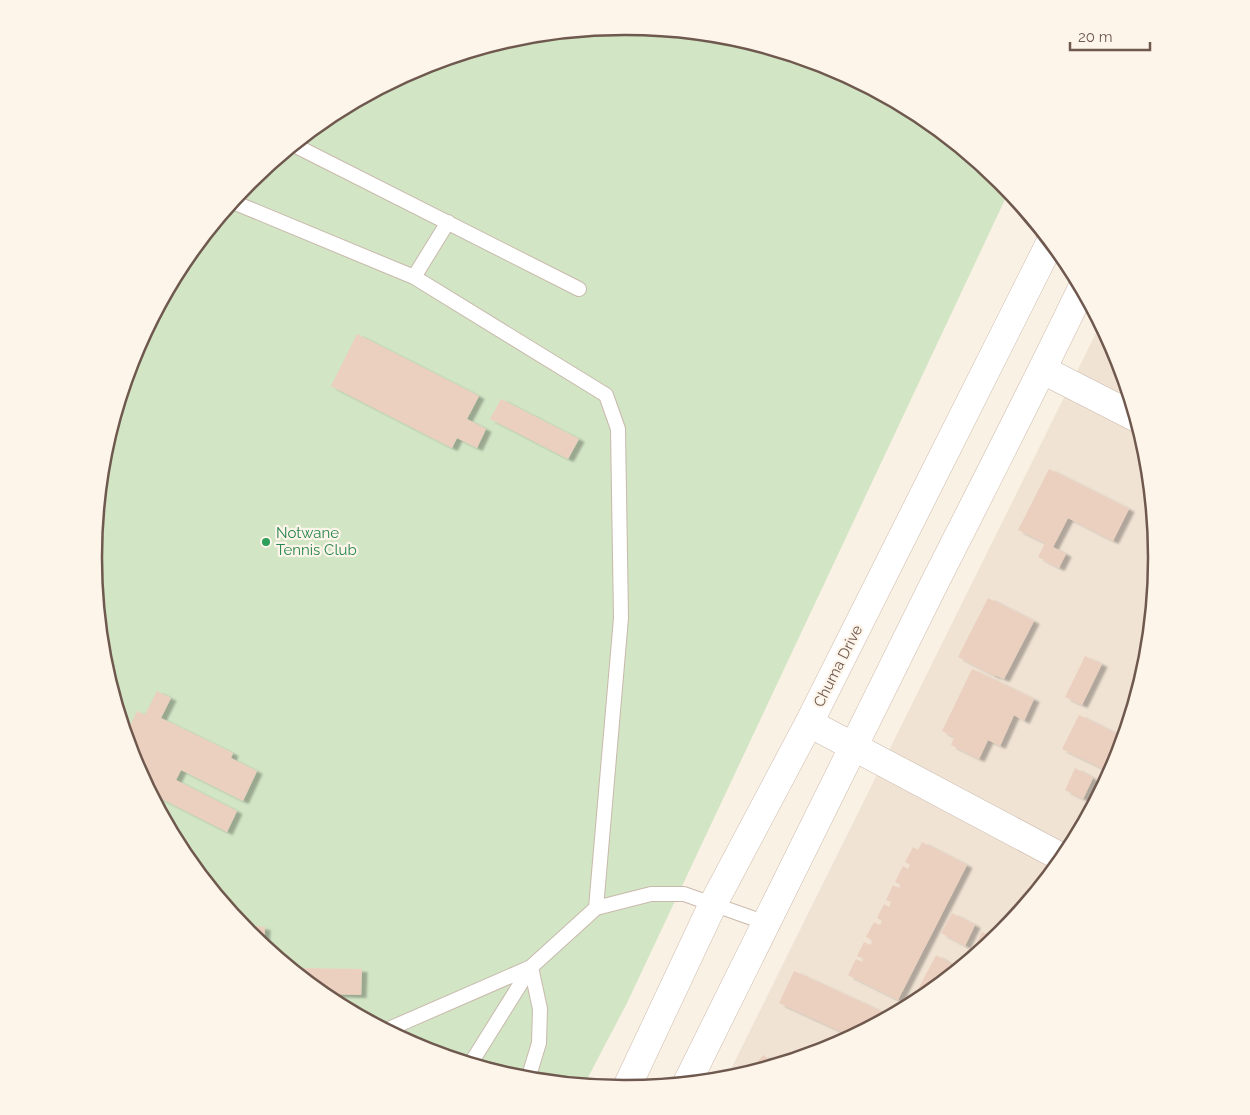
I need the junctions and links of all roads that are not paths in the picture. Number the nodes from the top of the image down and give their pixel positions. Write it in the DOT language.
graph roads {
  1 [pos="301,148"];
  2 [pos="240,205"];
  3 [pos="448,222"];
  4 [pos="1047,249"];
  5 [pos="414,277"];
  6 [pos="579,289"];
  7 [pos="1078,297"];
  8 [pos="1043,370"];
  9 [pos="1127,413"];
  10 [pos="809,723"];
  11 [pos="854,746"];
  12 [pos="1055,854"];
  13 [pos="714,904"];
  14 [pos="596,908"];
  15 [pos="766,923"];
  16 [pos="531,967"];
  17 [pos="395,1026"];
  18 [pos="475,1057"];
  19 [pos="530,1071"];
  20 [pos="690,1076"];
  21 [pos="632,1080"];
  1 -- 3 [label="lane"];
  2 -- 5 [label="lane"];
  3 -- 5 [label="lane"];
  3 -- 6 [label="lane"];
  4 -- 10 [label="main road, Chuma Drive"];
  5 -- 14 [label="lane"];
  7 -- 8 [label="main road"];
  8 -- 9 [label="main road"];
  8 -- 11 [label="main road"];
  10 -- 11 [label="main road"];
  10 -- 13 [label="main road, Chuma Drive"];
  11 -- 12 [label="main road"];
  11 -- 15 [label="main road"];
  13 -- 14 [label="lane"];
  13 -- 15 [label="lane"];
  13 -- 21 [label="main road, Chuma Drive"];
  14 -- 16 [label="lane"];
  15 -- 20 [label="main road"];
  16 -- 17 [label="lane"];
  16 -- 18 [label="lane"];
  16 -- 19 [label="lane"];
}
